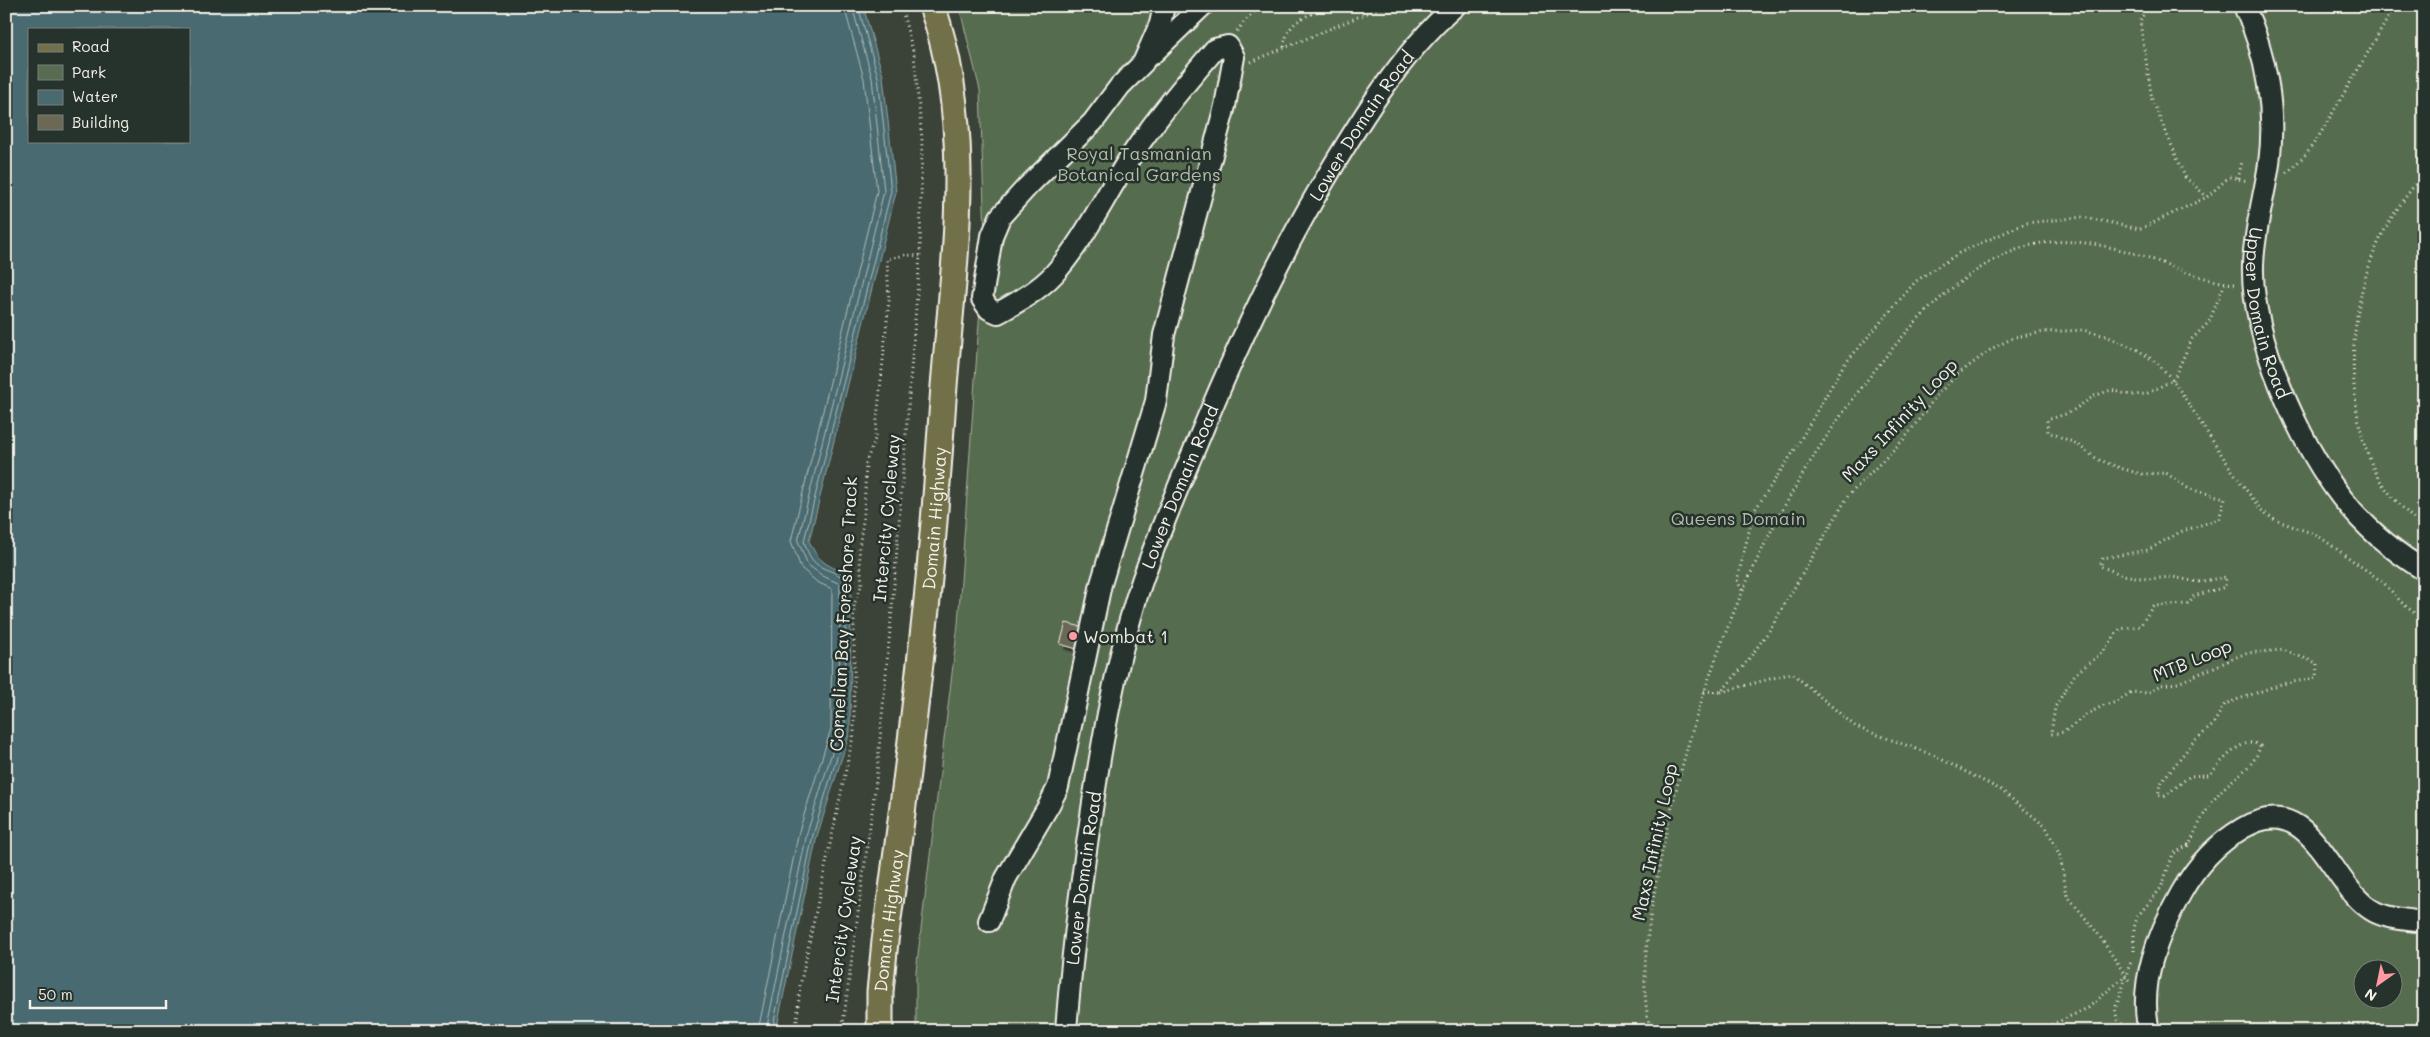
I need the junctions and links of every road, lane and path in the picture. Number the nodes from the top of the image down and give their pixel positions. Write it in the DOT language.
graph roads {
  1 [pos="901,6"];
  2 [pos="932,6"];
  3 [pos="1164,6"];
  4 [pos="1202,6"];
  5 [pos="1261,6"];
  6 [pos="1332,6"];
  7 [pos="1384,6"];
  8 [pos="1456,6"];
  9 [pos="2147,6"];
  10 [pos="2244,6"];
  11 [pos="2395,6"];
  12 [pos="1228,46"];
  13 [pos="1284,47"];
  14 [pos="1143,63"];
  15 [pos="1230,72"];
  16 [pos="2242,161"];
  17 [pos="2424,172"];
  18 [pos="2238,179"];
  19 [pos="2265,184"];
  20 [pos="2207,196"];
  21 [pos="920,256"];
  22 [pos="2225,283"];
  23 [pos="2253,286"];
  24 [pos="2173,380"];
  25 [pos="2424,530"];
  26 [pos="2424,570"];
  27 [pos="1742,590"];
  28 [pos="2424,621"];
  29 [pos="1704,691"];
  30 [pos="1721,692"];
  31 [pos="2188,848"];
  32 [pos="989,921"];
  33 [pos="2424,922"];
  34 [pos="2124,976"];
  35 [pos="2146,998"];
  36 [pos="2424,1027"];
  37 [pos="2328,1030"];
  38 [pos="2344,1030"];
  39 [pos="796,1031"];
  40 [pos="842,1031"];
  41 [pos="880,1031"];
  42 [pos="1066,1031"];
  43 [pos="1651,1031"];
  44 [pos="2038,1031"];
  45 [pos="2149,1031"];
  1 -- 21 [label="path, Intercity Cycleway"];
  2 -- 41 [label="main road, Domain Highway"];
  3 -- 14 [label="street"];
  4 -- 14 [label="street"];
  5 -- 12 [label="path"];
  6 -- 13 [label="path"];
  7 -- 13 [label="path"];
  8 -- 42 [label="street, Lower Domain Road"];
  9 -- 20 [label="path"];
  10 -- 19 [label="street, Upper Domain Road"];
  11 -- 19 [label="path"];
  12 -- 14 [label="street"];
  12 -- 15 [label="street"];
  13 -- 15 [label="path"];
  15 -- 32 [label="street"];
  16 -- 18 [label="path"];
  17 -- 25 [label="path"];
  18 -- 19 [label="path"];
  18 -- 20 [label="path"];
  19 -- 23 [label="street, Upper Domain Road"];
  20 -- 27 [label="path"];
  21 -- 39 [label="path, Cornelian Bay Foreshore Track"];
  21 -- 40 [label="path, Intercity Cycleway"];
  22 -- 23 [label="path, Maxs Infinity Loop"];
  22 -- 24 [label="path"];
  22 -- 27 [label="path, Maxs Infinity Loop"];
  23 -- 26 [label="street, Upper Domain Road"];
  24 -- 28 [label="path, Maxs Infinity Loop"];
  24 -- 30 [label="path, Maxs Infinity Loop"];
  24 -- 31 [label="path, MTB Loop"];
  27 -- 29 [label="path, Maxs Infinity Loop"];
  29 -- 30 [label="path"];
  29 -- 43 [label="path, Maxs Infinity Loop"];
  30 -- 34 [label="path"];
  33 -- 35 [label="street"];
  34 -- 35 [label="path"];
  34 -- 44 [label="path"];
  35 -- 45 [label="street"];
  36 -- 38 [label="path"];
  37 -- 38 [label="path"];
}
